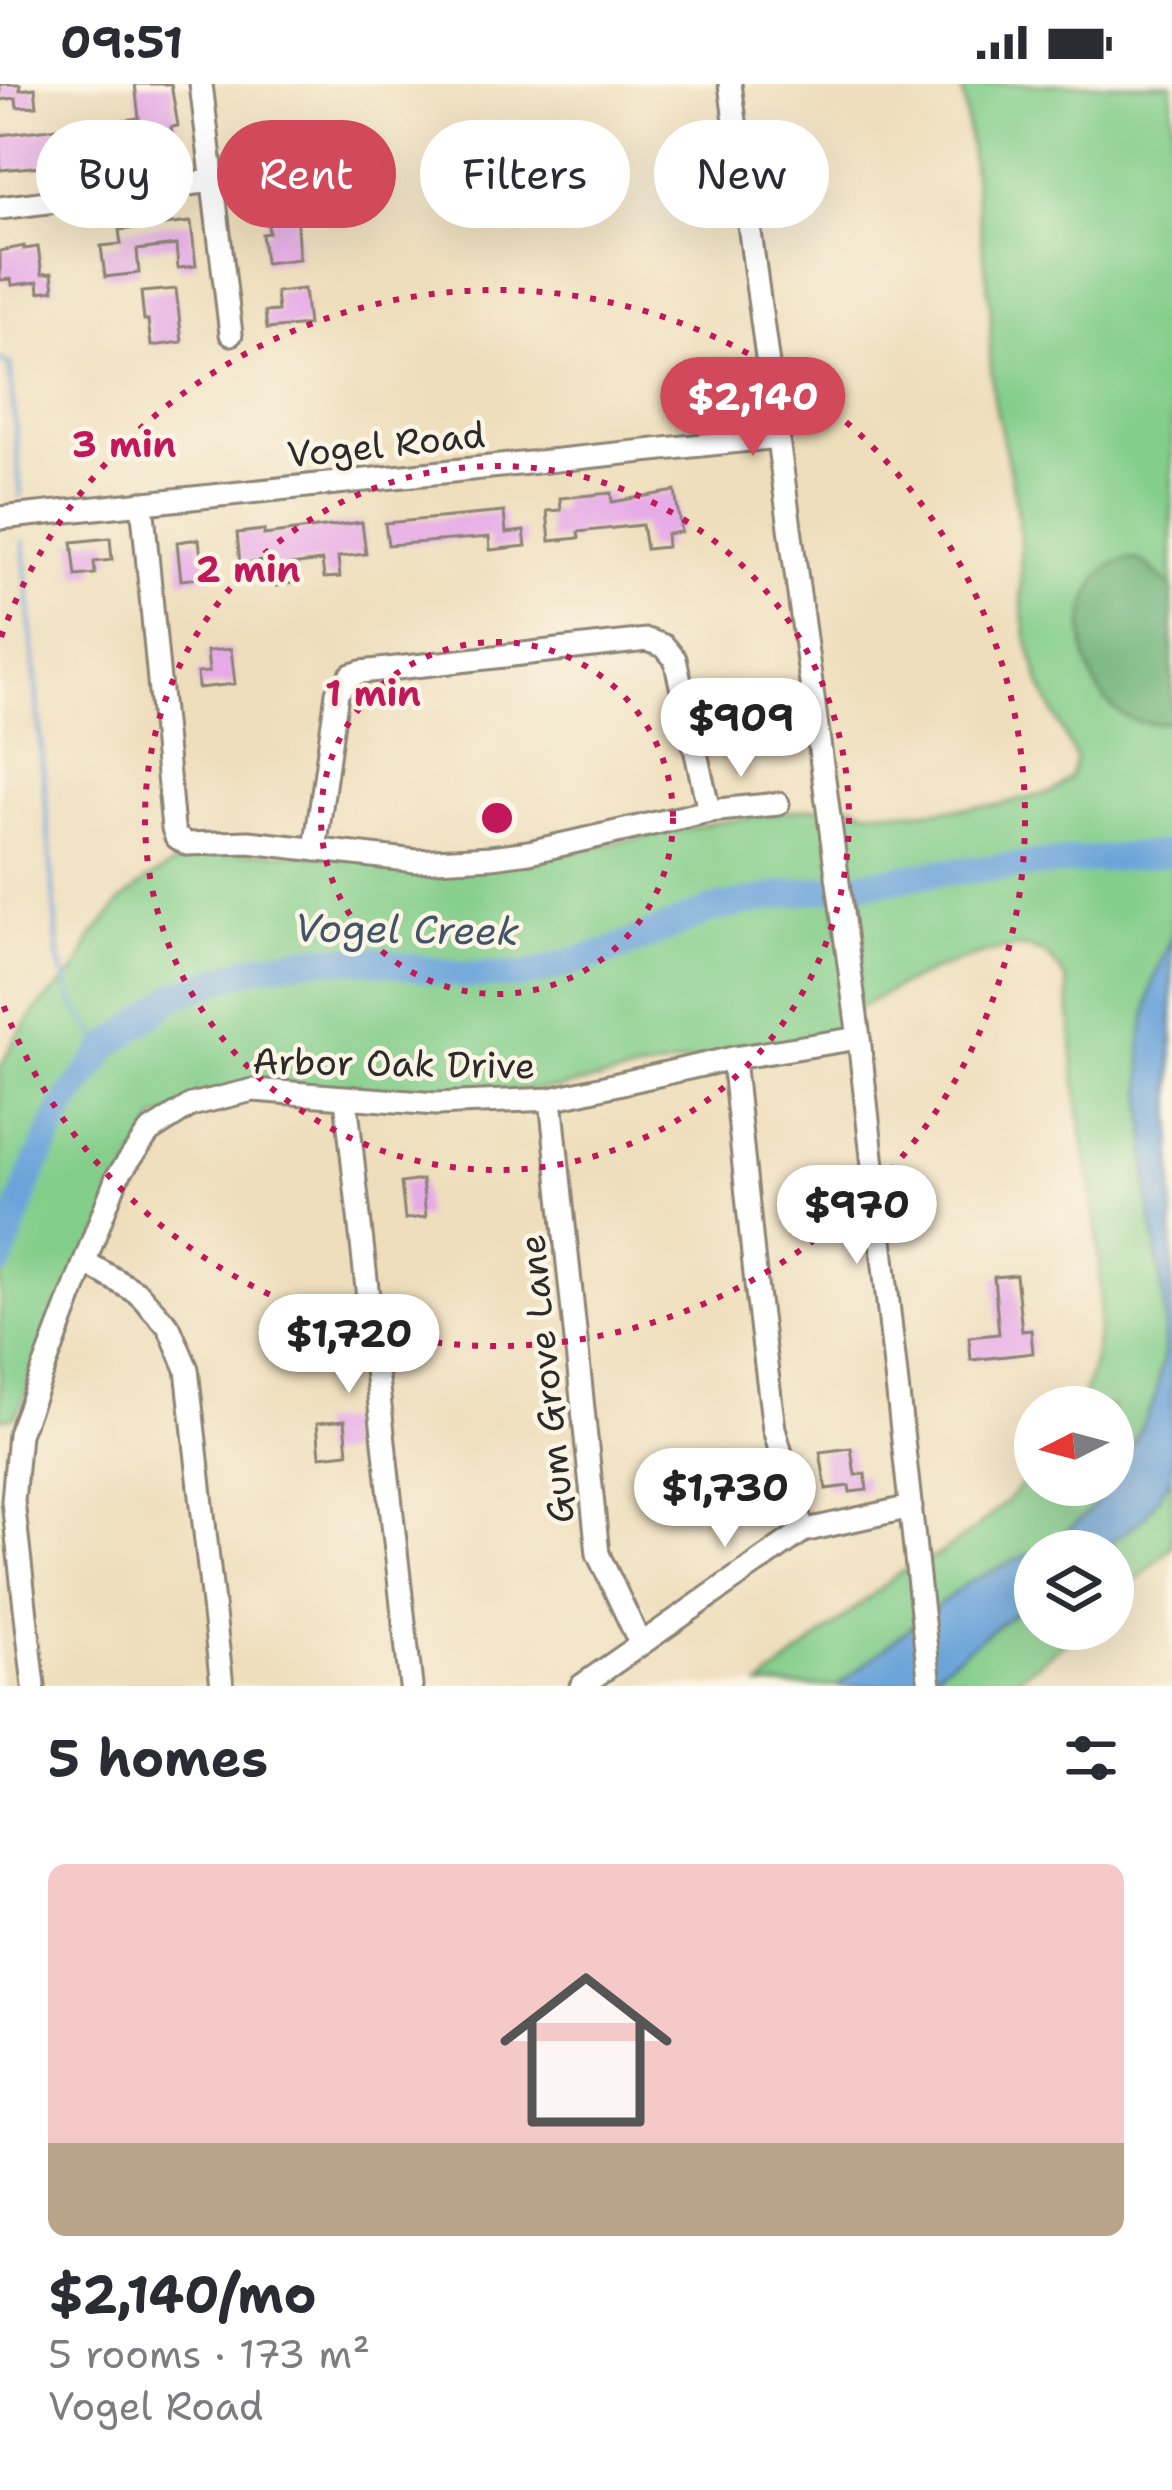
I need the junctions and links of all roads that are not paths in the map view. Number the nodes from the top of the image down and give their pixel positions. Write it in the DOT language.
graph roads {
  1 [pos="200,84"];
  2 [pos="730,84"];
  3 [pos="213,181"];
  4 [pos="0,208"];
  5 [pos="231,334"];
  6 [pos="779,437"];
  7 [pos="142,502"];
  8 [pos="0,518"];
  9 [pos="778,805"];
  10 [pos="710,812"];
  11 [pos="315,850"];
  12 [pos="860,1038"];
  13 [pos="733,1058"];
  14 [pos="346,1099"];
  15 [pos="551,1099"];
  16 [pos="85,1262"];
  17 [pos="911,1508"];
  18 [pos="802,1532"];
  19 [pos="640,1643"];
  20 [pos="34,1686"];
  21 [pos="222,1686"];
  22 [pos="411,1686"];
  23 [pos="580,1686"];
  24 [pos="930,1686"];
  1 -- 3 [label="street"];
  2 -- 6 [label="street"];
  3 -- 4 [label="street"];
  3 -- 5 [label="street"];
  6 -- 7 [label="street, Vogel Road"];
  6 -- 12 [label="street"];
  7 -- 8 [label="street, Vogel Road"];
  7 -- 11 [label="street"];
  9 -- 10 [label="street"];
  10 -- 11 [label="street"];
  10 -- 11 [label="street"];
  12 -- 13 [label="street, Arbor Oak Drive"];
  12 -- 17 [label="street"];
  13 -- 15 [label="street, Arbor Oak Drive"];
  13 -- 18 [label="street"];
  14 -- 15 [label="street, Arbor Oak Drive"];
  14 -- 16 [label="street, Arbor Oak Drive"];
  14 -- 22 [label="street"];
  15 -- 19 [label="street, Gum Grove Lane"];
  16 -- 20 [label="street, Arbor Oak Drive"];
  16 -- 21 [label="street"];
  17 -- 18 [label="street"];
  17 -- 24 [label="street"];
  18 -- 19 [label="street"];
  19 -- 23 [label="street"];
}
